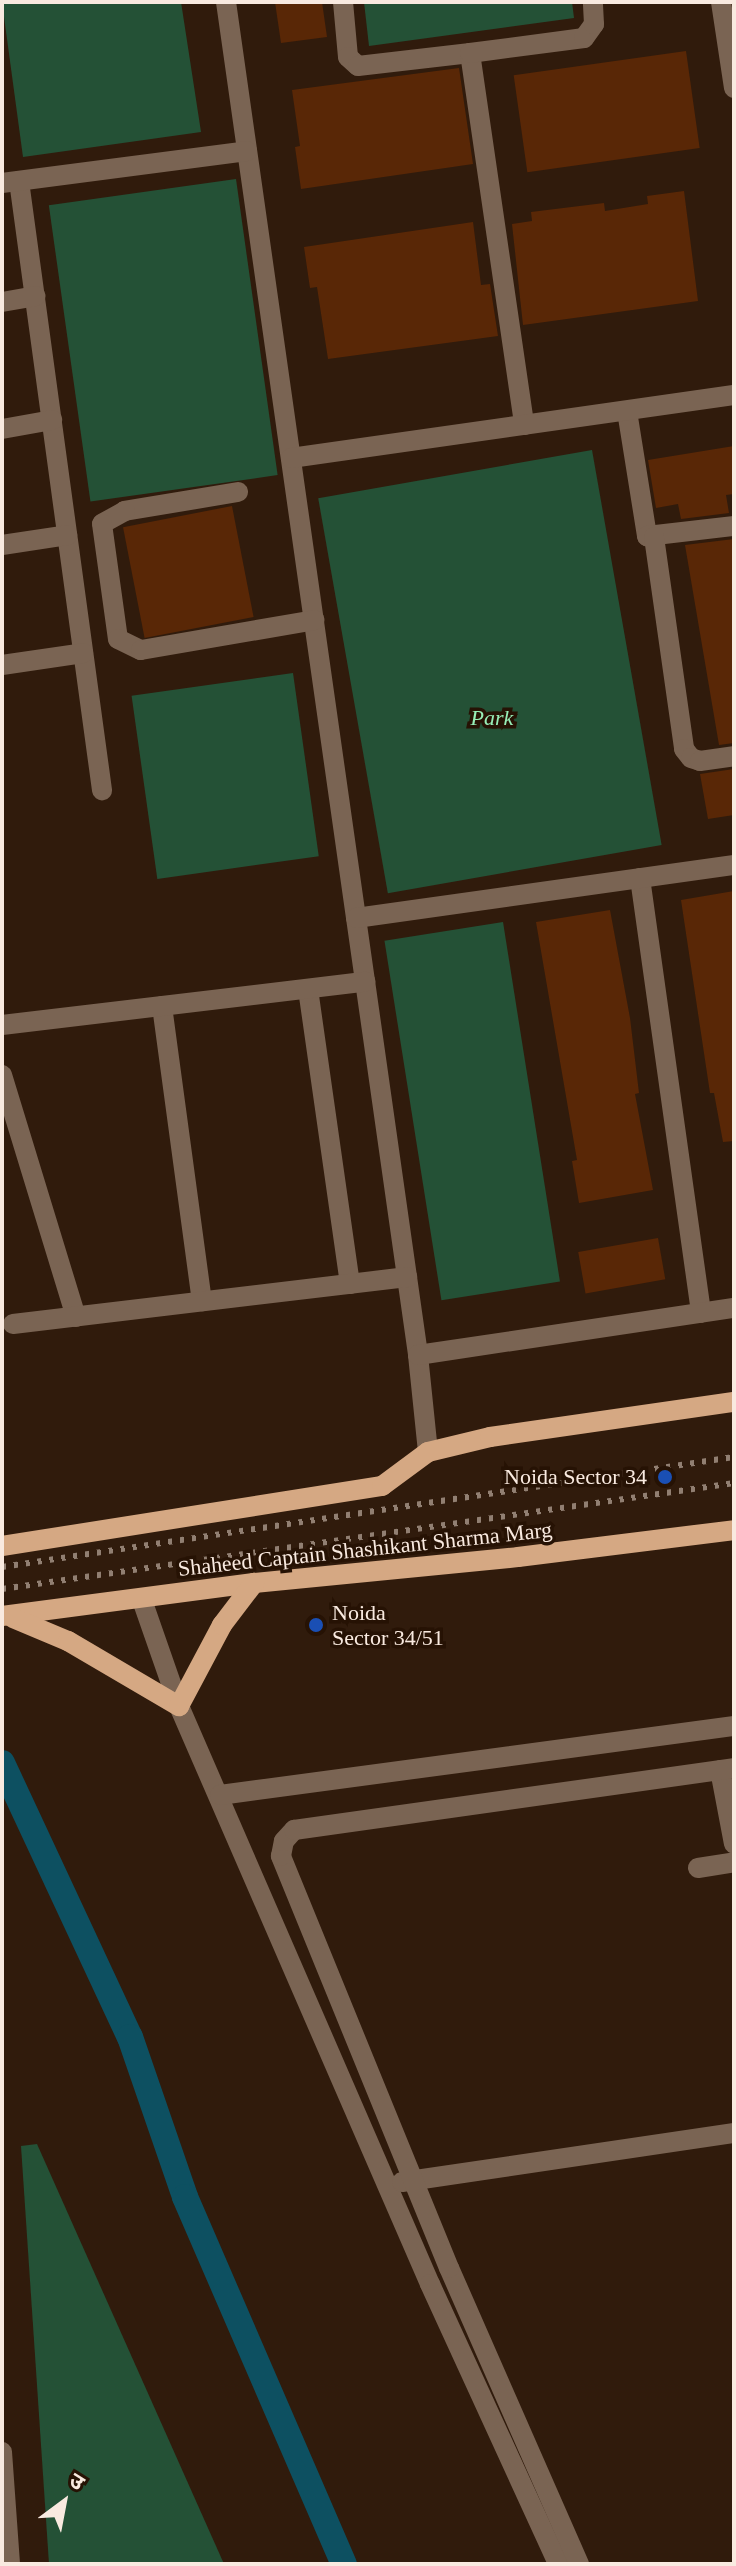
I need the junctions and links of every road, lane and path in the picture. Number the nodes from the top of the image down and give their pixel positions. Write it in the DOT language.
graph roads {
  1 [pos="226,2"];
  2 [pos="343,2"];
  3 [pos="593,2"];
  4 [pos="721,2"];
  5 [pos="470,53"];
  6 [pos="734,88"];
  7 [pos="247,151"];
  8 [pos="10,182"];
  9 [pos="35,296"];
  10 [pos="2,302"];
  11 [pos="734,395"];
  12 [pos="627,411"];
  13 [pos="52,420"];
  14 [pos="524,425"];
  15 [pos="2,429"];
  16 [pos="291,458"];
  17 [pos="238,492"];
  18 [pos="734,526"];
  19 [pos="67,535"];
  20 [pos="651,536"];
  21 [pos="2,545"];
  22 [pos="314,620"];
  23 [pos="83,653"];
  24 [pos="2,665"];
  25 [pos="734,756"];
  26 [pos="102,790"];
  27 [pos="734,865"];
  28 [pos="640,878"];
  29 [pos="356,918"];
  30 [pos="365,982"];
  31 [pos="308,989"];
  32 [pos="162,1006"];
  33 [pos="2,1025"];
  34 [pos="2,1075"];
  35 [pos="407,1277"];
  36 [pos="350,1284"];
  37 [pos="202,1301"];
  38 [pos="734,1308"];
  39 [pos="701,1313"];
  40 [pos="76,1317"];
  41 [pos="13,1324"];
  42 [pos="418,1355"];
  43 [pos="734,1402"];
  44 [pos="428,1452"];
  45 [pos="734,1530"];
  46 [pos="2,1546"];
  47 [pos="254,1583"];
  48 [pos="142,1600"];
  49 [pos="6,1616"];
  50 [pos="179,1706"];
  51 [pos="734,1726"];
  52 [pos="727,1769"];
  53 [pos="220,1795"];
  54 [pos="734,1844"];
  55 [pos="734,1862"];
  56 [pos="698,1868"];
  57 [pos="734,2133"];
  58 [pos="414,2180"];
  59 [pos="388,2185"];
  60 [pos="2,2452"];
  61 [pos="10,2564"];
  62 [pos="558,2564"];
  63 [pos="579,2564"];
  1 -- 7 [label="street"];
  2 -- 5 [label="street"];
  3 -- 5 [label="street"];
  4 -- 6 [label="street"];
  5 -- 14 [label="street"];
  7 -- 8 [label="street"];
  7 -- 16 [label="street"];
  8 -- 9 [label="street"];
  9 -- 10 [label="street"];
  9 -- 13 [label="street"];
  11 -- 12 [label="street"];
  12 -- 14 [label="street"];
  12 -- 20 [label="street"];
  13 -- 15 [label="street"];
  13 -- 19 [label="street"];
  14 -- 16 [label="street"];
  16 -- 22 [label="street"];
  17 -- 22 [label="street"];
  18 -- 20 [label="street"];
  19 -- 21 [label="street"];
  19 -- 23 [label="street"];
  20 -- 25 [label="street"];
  22 -- 29 [label="street"];
  23 -- 24 [label="street"];
  23 -- 26 [label="street"];
  27 -- 28 [label="street"];
  28 -- 29 [label="street"];
  28 -- 39 [label="street"];
  29 -- 30 [label="street"];
  30 -- 31 [label="street"];
  30 -- 35 [label="street"];
  31 -- 32 [label="street"];
  31 -- 36 [label="street"];
  32 -- 33 [label="street"];
  32 -- 37 [label="street"];
  34 -- 40 [label="street"];
  35 -- 36 [label="street"];
  35 -- 42 [label="street"];
  36 -- 37 [label="street"];
  37 -- 40 [label="street"];
  38 -- 39 [label="street"];
  39 -- 42 [label="street"];
  40 -- 41 [label="street"];
  42 -- 44 [label="street"];
  43 -- 44 [label="main road"];
  44 -- 46 [label="main road"];
  45 -- 47 [label="main road, Shaheed Captain Shashikant Sharma Marg"];
  47 -- 48 [label="main road, Shaheed Captain Shashikant Sharma Marg"];
  47 -- 50 [label="main road"];
  48 -- 49 [label="main road, Shaheed Captain Shashikant Sharma Marg"];
  48 -- 50 [label="street"];
  49 -- 50 [label="main road"];
  50 -- 53 [label="street"];
  51 -- 53 [label="street"];
  52 -- 54 [label="street"];
  52 -- 58 [label="street"];
  53 -- 59 [label="street"];
  55 -- 56 [label="street"];
  57 -- 58 [label="street"];
  58 -- 59 [label="street"];
  58 -- 63 [label="street"];
  59 -- 62 [label="street"];
  60 -- 61 [label="street"];
}
